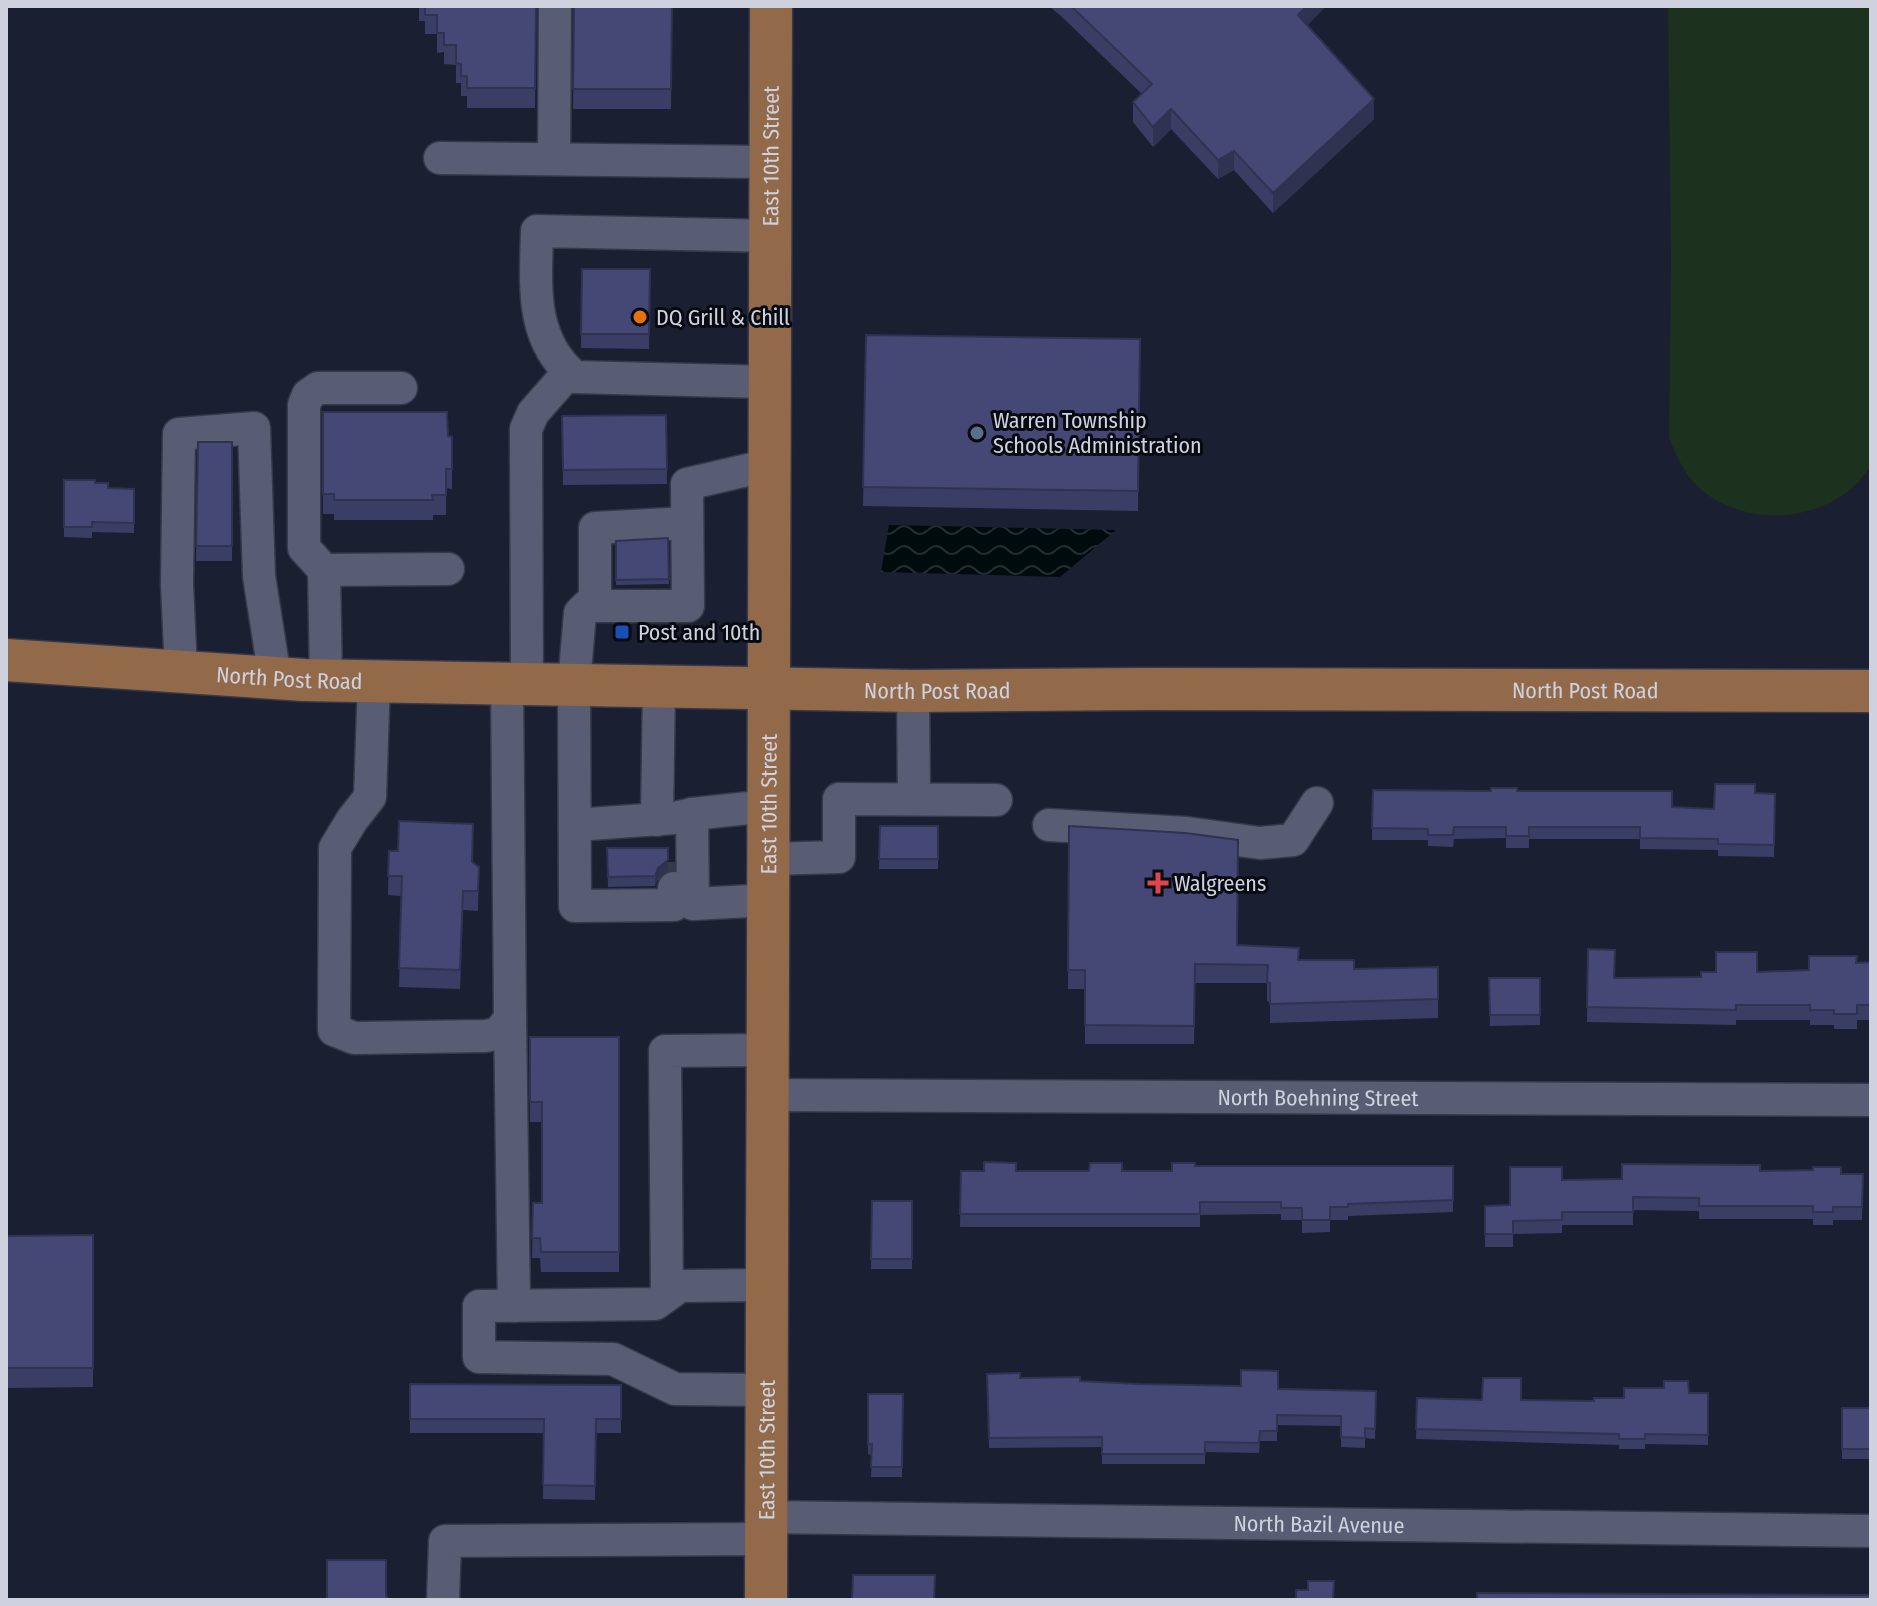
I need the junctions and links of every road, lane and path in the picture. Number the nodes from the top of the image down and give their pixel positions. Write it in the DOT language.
graph roads {
  1 [pos="555,6"];
  2 [pos="771,6"];
  3 [pos="440,158"];
  4 [pos="554,159"];
  5 [pos="771,162"];
  6 [pos="770,236"];
  7 [pos="569,372"];
  8 [pos="769,382"];
  9 [pos="401,388"];
  10 [pos="769,465"];
  11 [pos="687,523"];
  12 [pos="448,569"];
  13 [pos="324,570"];
  14 [pos="595,605"];
  15 [pos="6,660"];
  16 [pos="181,671"];
  17 [pos="275,678"];
  18 [pos="326,680"];
  19 [pos="374,681"];
  20 [pos="517,683"];
  21 [pos="574,684"];
  22 [pos="659,686"];
  23 [pos="768,688"];
  24 [pos="913,691"];
  25 [pos="1871,691"];
  26 [pos="914,799"];
  27 [pos="996,800"];
  28 [pos="1317,803"];
  29 [pos="767,806"];
  30 [pos="674,817"];
  31 [pos="575,825"];
  32 [pos="1049,825"];
  33 [pos="767,859"];
  34 [pos="679,890"];
  35 [pos="767,900"];
  36 [pos="510,1018"];
  37 [pos="766,1050"];
  38 [pos="766,1095"];
  39 [pos="1871,1100"];
  40 [pos="765,1285"];
  41 [pos="667,1295"];
  42 [pos="514,1306"];
  43 [pos="765,1390"];
  44 [pos="766,1528"];
  45 [pos="1871,1531"];
  46 [pos="443,1600"];
  47 [pos="766,1600"];
  1 -- 4 [label="street"];
  2 -- 5 [label="main road, East 10th Street"];
  3 -- 4 [label="street"];
  4 -- 5 [label="street"];
  5 -- 6 [label="main road, East 10th Street"];
  6 -- 7 [label="street"];
  6 -- 8 [label="main road, East 10th Street"];
  7 -- 8 [label="street"];
  7 -- 20 [label="street"];
  8 -- 10 [label="main road, East 10th Street"];
  9 -- 13 [label="street"];
  10 -- 11 [label="street"];
  10 -- 23 [label="main road, East 10th Street"];
  11 -- 14 [label="street"];
  11 -- 14 [label="street"];
  12 -- 13 [label="street"];
  13 -- 18 [label="street"];
  14 -- 21 [label="street"];
  15 -- 16 [label="main road, North Post Road"];
  16 -- 17 [label="main road, North Post Road"];
  16 -- 17 [label="street"];
  17 -- 18 [label="main road, North Post Road"];
  18 -- 19 [label="main road, North Post Road"];
  19 -- 20 [label="main road, North Post Road"];
  19 -- 36 [label="street"];
  20 -- 21 [label="main road, North Post Road"];
  20 -- 36 [label="street"];
  21 -- 22 [label="main road, North Post Road"];
  21 -- 31 [label="street"];
  22 -- 23 [label="main road, North Post Road"];
  22 -- 30 [label="street"];
  23 -- 24 [label="main road, North Post Road"];
  23 -- 29 [label="main road, East 10th Street"];
  24 -- 25 [label="main road, North Post Road"];
  24 -- 26 [label="street"];
  26 -- 27 [label="street"];
  26 -- 33 [label="street"];
  28 -- 32 [label="street"];
  29 -- 30 [label="street"];
  29 -- 33 [label="main road, East 10th Street"];
  30 -- 31 [label="street"];
  30 -- 34 [label="street"];
  30 -- 34 [label="street"];
  31 -- 34 [label="street"];
  33 -- 35 [label="main road, East 10th Street"];
  34 -- 35 [label="street"];
  35 -- 37 [label="main road, East 10th Street"];
  36 -- 42 [label="street"];
  37 -- 38 [label="main road, East 10th Street"];
  37 -- 41 [label="street"];
  38 -- 39 [label="street, North Boehning Street"];
  38 -- 40 [label="main road, East 10th Street"];
  40 -- 41 [label="street"];
  40 -- 43 [label="main road, East 10th Street"];
  41 -- 42 [label="street"];
  42 -- 43 [label="street"];
  43 -- 44 [label="main road, East 10th Street"];
  44 -- 45 [label="street, North Bazil Avenue"];
  44 -- 46 [label="street, North Bazil Avenue"];
  44 -- 47 [label="main road, East 10th Street"];
}
